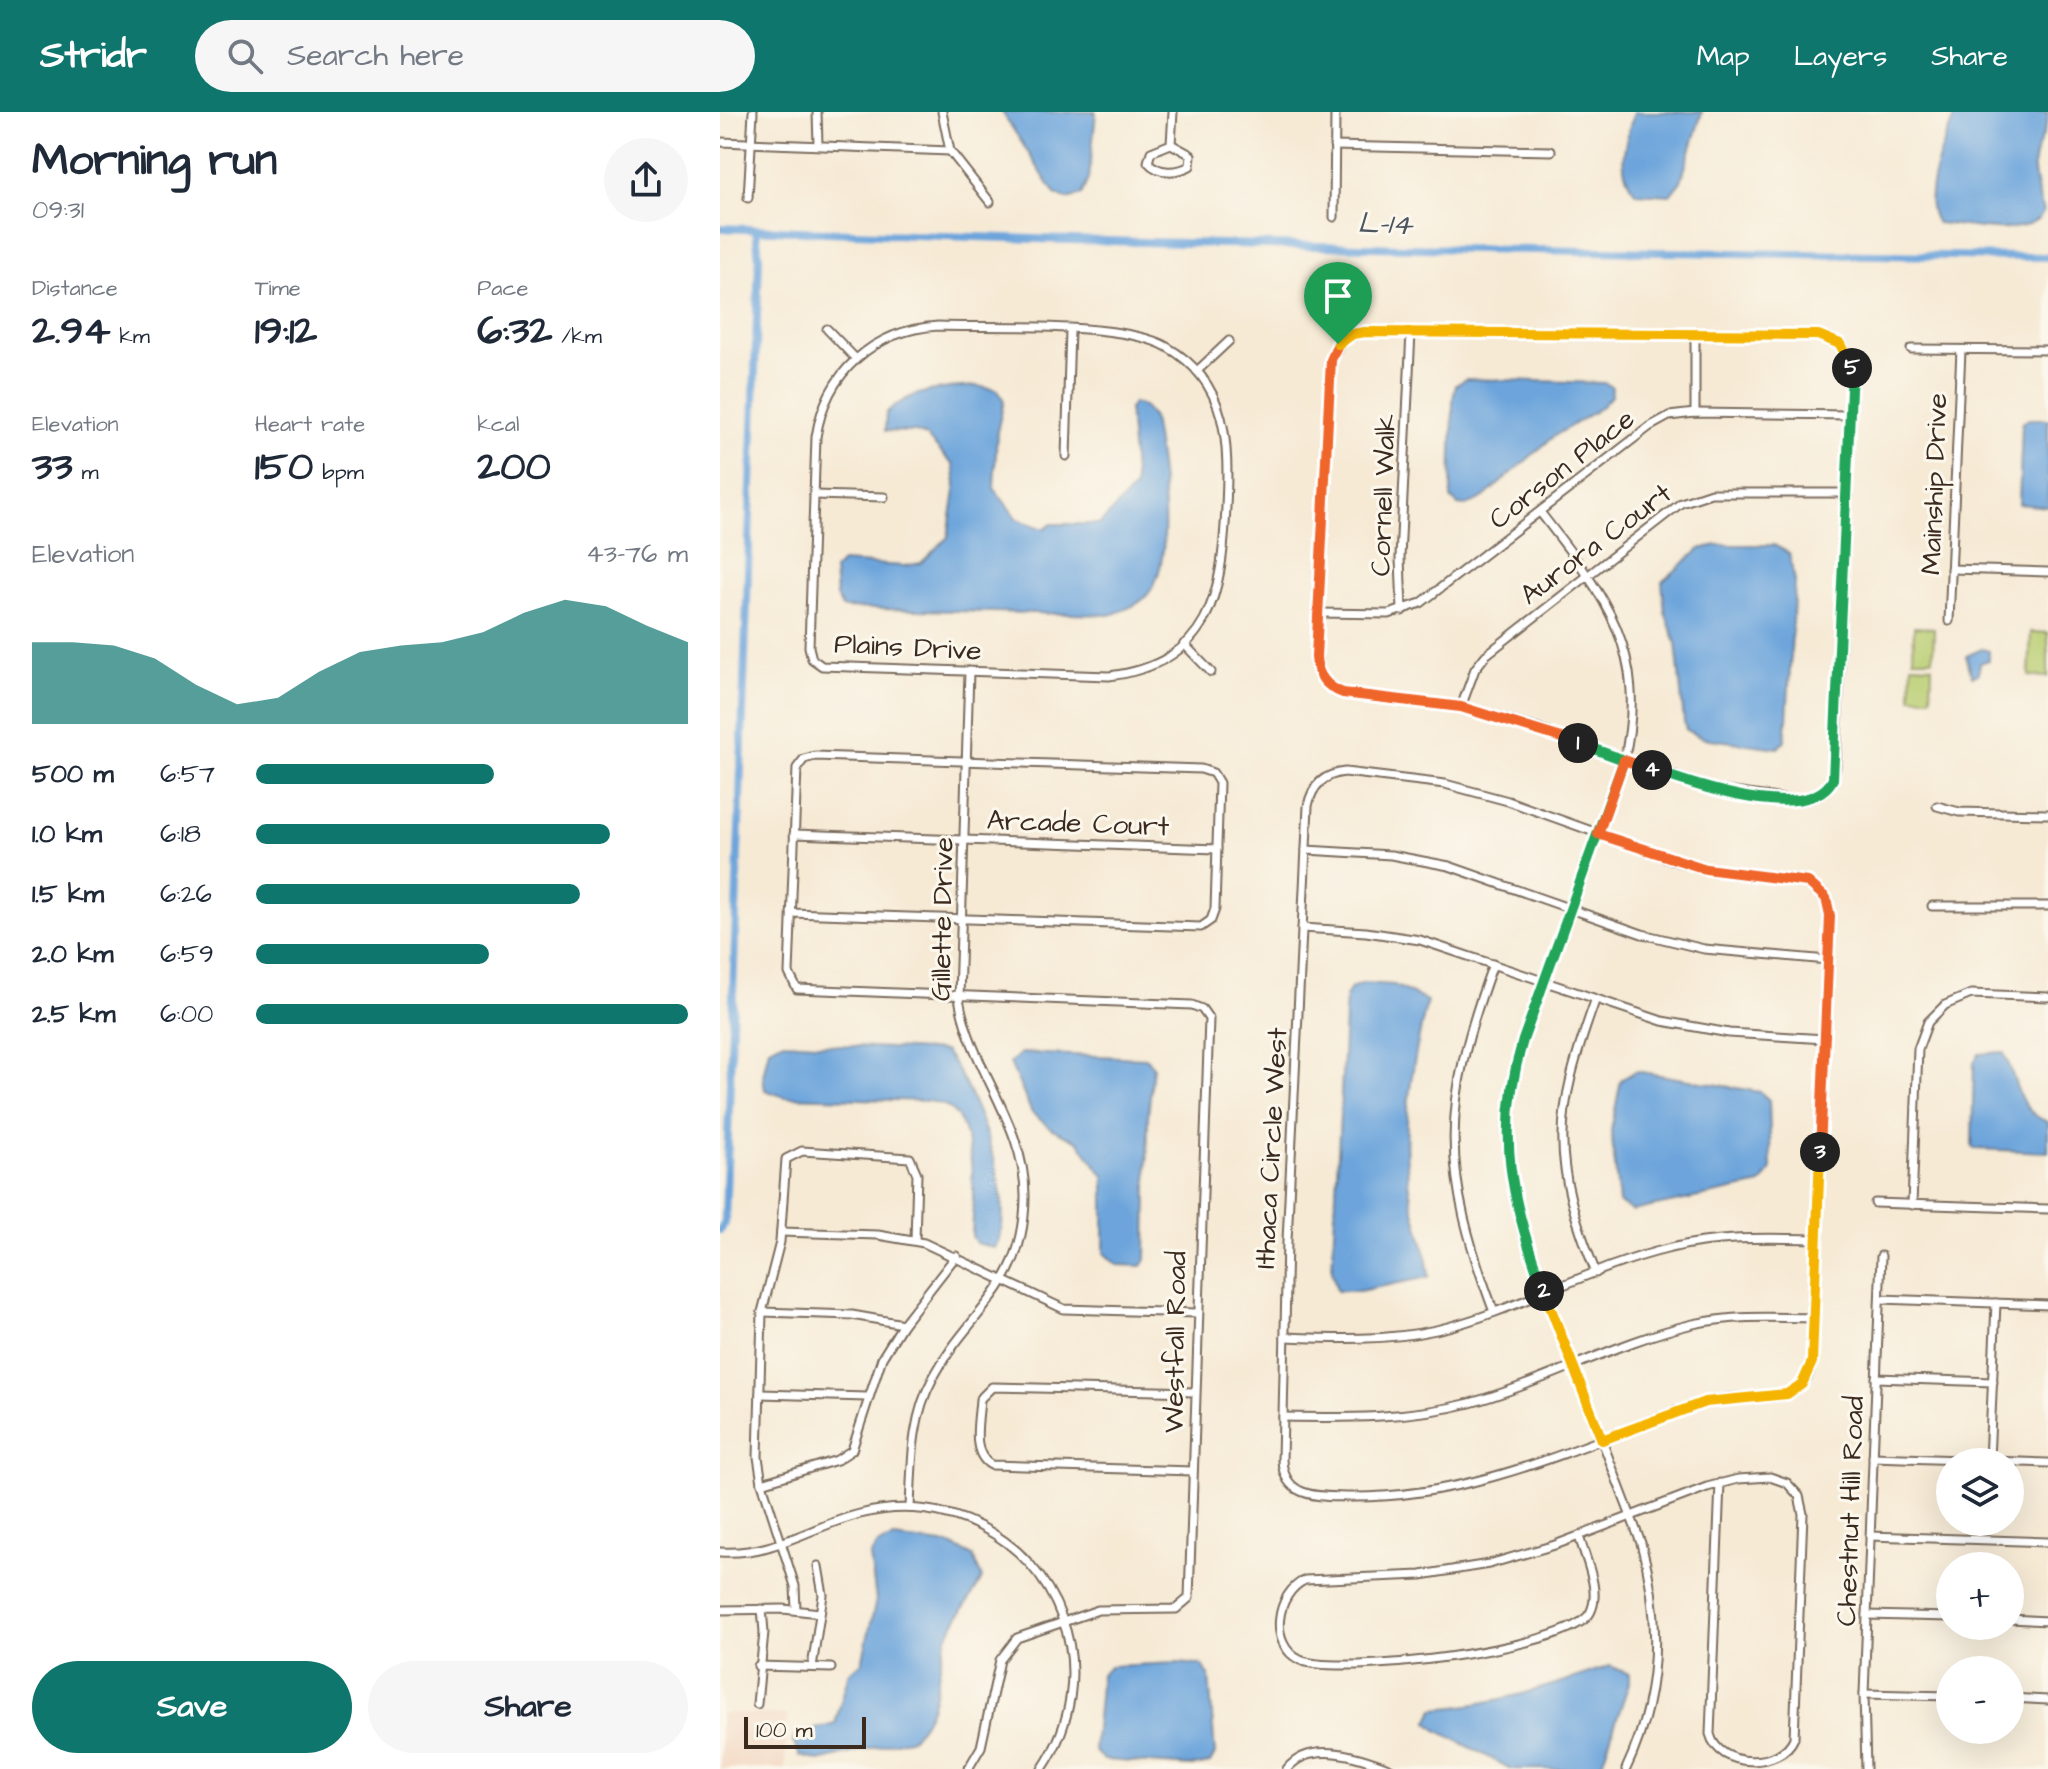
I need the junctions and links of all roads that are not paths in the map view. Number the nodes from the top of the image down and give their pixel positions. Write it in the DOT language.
graph roads {
  1 [pos="753,112"];
  2 [pos="817,112"];
  3 [pos="942,112"];
  4 [pos="1173,112"];
  5 [pos="1335,112"];
  6 [pos="720,142"];
  7 [pos="751,142"];
  8 [pos="1171,144"];
  9 [pos="818,145"];
  10 [pos="1334,146"];
  11 [pos="950,151"];
  12 [pos="1551,151"];
  13 [pos="748,198"];
  14 [pos="990,202"];
  15 [pos="1334,217"];
  16 [pos="827,329"];
  17 [pos="1070,330"];
  18 [pos="1411,332"];
  19 [pos="1695,334"];
  20 [pos="1229,341"];
  21 [pos="1911,349"];
  22 [pos="1961,350"];
  23 [pos="2048,350"];
  24 [pos="855,358"];
  25 [pos="1197,371"];
  26 [pos="1695,413"];
  27 [pos="1850,415"];
  28 [pos="1066,456"];
  29 [pos="1847,493"];
  30 [pos="814,495"];
  31 [pos="884,497"];
  32 [pos="1540,512"];
  33 [pos="1951,569"];
  34 [pos="2048,572"];
  35 [pos="1588,575"];
  36 [pos="1402,611"];
  37 [pos="1318,613"];
  38 [pos="1949,621"];
  39 [pos="1184,644"];
  40 [pos="969,671"];
  41 [pos="1211,672"];
  42 [pos="1461,707"];
  43 [pos="1624,760"];
  44 [pos="966,761"];
  45 [pos="1937,806"];
  46 [pos="2048,814"];
  47 [pos="794,834"];
  48 [pos="1598,834"];
  49 [pos="963,840"];
  50 [pos="1217,849"];
  51 [pos="1306,850"];
  52 [pos="1932,906"];
  53 [pos="2048,906"];
  54 [pos="1571,908"];
  55 [pos="791,913"];
  56 [pos="960,919"];
  57 [pos="1302,928"];
  58 [pos="1828,960"];
  59 [pos="1493,964"];
  60 [pos="1544,982"];
  61 [pos="2048,997"];
  62 [pos="959,998"];
  63 [pos="1595,1001"];
  64 [pos="1825,1039"];
  65 [pos="1875,1203"];
  66 [pos="1912,1205"];
  67 [pos="2048,1209"];
  68 [pos="781,1232"];
  69 [pos="1817,1239"];
  70 [pos="915,1240"];
  71 [pos="956,1256"];
  72 [pos="1881,1256"];
  73 [pos="1596,1273"];
  74 [pos="1004,1281"];
  75 [pos="1545,1292"];
  76 [pos="1880,1299"];
  77 [pos="1996,1303"];
  78 [pos="2048,1305"];
  79 [pos="762,1312"];
  80 [pos="1494,1312"];
  81 [pos="1197,1313"];
  82 [pos="1813,1318"];
  83 [pos="903,1324"];
  84 [pos="1285,1337"];
  85 [pos="1573,1366"];
  86 [pos="1876,1378"];
  87 [pos="1993,1382"];
  88 [pos="1195,1392"];
  89 [pos="760,1394"];
  90 [pos="867,1397"];
  91 [pos="1283,1417"];
  92 [pos="1602,1440"];
  93 [pos="1990,1448"];
  94 [pos="1873,1457"];
  95 [pos="1936,1459"];
  96 [pos="2024,1462"];
  97 [pos="2048,1463"];
  98 [pos="1193,1471"];
  99 [pos="762,1483"];
  100 [pos="1720,1483"];
  101 [pos="910,1508"];
  102 [pos="1631,1516"];
  103 [pos="1579,1536"];
  104 [pos="1870,1536"];
  105 [pos="2048,1542"];
  106 [pos="782,1545"];
  107 [pos="720,1552"];
  108 [pos="818,1566"];
  109 [pos="762,1609"];
  110 [pos="720,1610"];
  111 [pos="796,1610"];
  112 [pos="820,1613"];
  113 [pos="1867,1615"];
  114 [pos="1936,1617"];
  115 [pos="2024,1620"];
  116 [pos="1063,1621"];
  117 [pos="2048,1621"];
  118 [pos="758,1666"];
  119 [pos="812,1667"];
  120 [pos="831,1668"];
  121 [pos="1864,1694"];
  122 [pos="1936,1696"];
  123 [pos="2024,1699"];
  124 [pos="2048,1700"];
  125 [pos="757,1704"];
  126 [pos="968,1769"];
  127 [pos="1042,1769"];
  128 [pos="1287,1769"];
  129 [pos="1391,1769"];
  130 [pos="1626,1769"];
  131 [pos="1866,1769"];
  1 -- 7 [label="street"];
  2 -- 9 [label="street"];
  3 -- 11 [label="street"];
  4 -- 8 [label="street"];
  5 -- 10 [label="street"];
  6 -- 7 [label="street"];
  7 -- 9 [label="street"];
  7 -- 13 [label="street"];
  8 -- 8 [label="street"];
  9 -- 11 [label="street"];
  10 -- 12 [label="street"];
  10 -- 15 [label="street"];
  11 -- 14 [label="street"];
  16 -- 24 [label="street"];
  17 -- 24 [label="street, Plains Drive"];
  17 -- 25 [label="street, Plains Drive"];
  17 -- 28 [label="street"];
  18 -- 19 [label="street"];
  18 -- 36 [label="street, Cornell Walk"];
  18 -- 37 [label="street"];
  19 -- 26 [label="street"];
  19 -- 27 [label="street"];
  20 -- 25 [label="street"];
  21 -- 22 [label="street"];
  22 -- 23 [label="street"];
  22 -- 33 [label="street, Mainship Drive"];
  24 -- 30 [label="street, Plains Drive"];
  25 -- 39 [label="street, Plains Drive"];
  26 -- 27 [label="street, Corson Place"];
  26 -- 32 [label="street, Corson Place"];
  27 -- 29 [label="street"];
  29 -- 35 [label="street, Aurora Court"];
  29 -- 43 [label="street"];
  30 -- 31 [label="street"];
  30 -- 40 [label="street, Plains Drive"];
  32 -- 35 [label="street"];
  32 -- 36 [label="street, Corson Place"];
  33 -- 34 [label="street"];
  33 -- 38 [label="street, Mainship Drive"];
  35 -- 42 [label="street, Aurora Court"];
  35 -- 43 [label="street"];
  36 -- 37 [label="street, Corson Place"];
  37 -- 42 [label="street"];
  39 -- 40 [label="street, Plains Drive"];
  39 -- 41 [label="street"];
  40 -- 44 [label="street, Gillette Drive"];
  42 -- 43 [label="street"];
  43 -- 48 [label="street"];
  44 -- 47 [label="street"];
  44 -- 49 [label="street, Gillette Drive"];
  44 -- 50 [label="street"];
  45 -- 46 [label="street"];
  47 -- 49 [label="street, Arcade Court"];
  47 -- 55 [label="street"];
  48 -- 51 [label="street, Ithaca Circle West"];
  48 -- 54 [label="street"];
  48 -- 58 [label="street, Ithaca Circle West"];
  49 -- 50 [label="street, Arcade Court"];
  49 -- 56 [label="street, Gillette Drive"];
  50 -- 56 [label="street"];
  51 -- 54 [label="street"];
  51 -- 57 [label="street, Ithaca Circle West"];
  52 -- 53 [label="street"];
  54 -- 58 [label="street"];
  54 -- 60 [label="street"];
  55 -- 56 [label="street"];
  55 -- 62 [label="street"];
  56 -- 62 [label="street, Gillette Drive"];
  57 -- 59 [label="street"];
  57 -- 84 [label="street, Ithaca Circle West"];
  58 -- 64 [label="street, Ithaca Circle West"];
  59 -- 60 [label="street"];
  59 -- 80 [label="street"];
  60 -- 63 [label="street"];
  60 -- 75 [label="street"];
  61 -- 66 [label="street"];
  62 -- 74 [label="street, Gillette Drive"];
  62 -- 81 [label="street, Westfall Road"];
  63 -- 64 [label="street"];
  63 -- 73 [label="street"];
  64 -- 69 [label="street, Ithaca Circle West"];
  65 -- 66 [label="street"];
  66 -- 67 [label="street"];
  68 -- 70 [label="street"];
  68 -- 70 [label="street"];
  68 -- 79 [label="street"];
  69 -- 73 [label="street"];
  69 -- 82 [label="street, Ithaca Circle West"];
  70 -- 71 [label="street"];
  71 -- 74 [label="street"];
  71 -- 83 [label="street"];
  72 -- 76 [label="street, Chestnut Hill Road"];
  73 -- 75 [label="street"];
  74 -- 81 [label="street"];
  74 -- 101 [label="street, Gillette Drive"];
  75 -- 80 [label="street"];
  75 -- 85 [label="street"];
  76 -- 77 [label="street"];
  76 -- 86 [label="street, Chestnut Hill Road"];
  77 -- 78 [label="street"];
  77 -- 87 [label="street"];
  79 -- 83 [label="street"];
  79 -- 89 [label="street"];
  80 -- 84 [label="street"];
  81 -- 88 [label="street, Westfall Road"];
  82 -- 85 [label="street"];
  82 -- 92 [label="street, Ithaca Circle West"];
  83 -- 90 [label="street"];
  84 -- 91 [label="street, Ithaca Circle West"];
  85 -- 91 [label="street"];
  85 -- 92 [label="street"];
  86 -- 87 [label="street"];
  86 -- 94 [label="street, Chestnut Hill Road"];
  87 -- 93 [label="street"];
  88 -- 98 [label="street, Westfall Road"];
  88 -- 98 [label="street"];
  89 -- 90 [label="street"];
  89 -- 99 [label="street"];
  90 -- 99 [label="street"];
  91 -- 92 [label="street, Ithaca Circle West"];
  92 -- 102 [label="street"];
  94 -- 95 [label="street"];
  94 -- 104 [label="street, Chestnut Hill Road"];
  96 -- 97 [label="street"];
  98 -- 116 [label="street, Westfall Road"];
  99 -- 106 [label="street"];
  100 -- 100 [label="street"];
  100 -- 102 [label="street"];
  101 -- 106 [label="street"];
  101 -- 116 [label="street"];
  102 -- 103 [label="street"];
  102 -- 130 [label="street"];
  103 -- 103 [label="street"];
  104 -- 105 [label="street"];
  104 -- 113 [label="street, Chestnut Hill Road"];
  106 -- 107 [label="street"];
  106 -- 111 [label="street"];
  108 -- 112 [label="street"];
  109 -- 110 [label="street"];
  109 -- 111 [label="street"];
  109 -- 118 [label="street"];
  111 -- 112 [label="street"];
  112 -- 119 [label="street"];
  113 -- 114 [label="street"];
  113 -- 121 [label="street, Chestnut Hill Road"];
  115 -- 117 [label="street"];
  116 -- 126 [label="street, Westfall Road"];
  116 -- 127 [label="street"];
  118 -- 119 [label="street"];
  118 -- 125 [label="street"];
  119 -- 120 [label="street"];
  121 -- 122 [label="street"];
  121 -- 131 [label="street, Chestnut Hill Road"];
  123 -- 124 [label="street"];
  128 -- 129 [label="street"];
}
